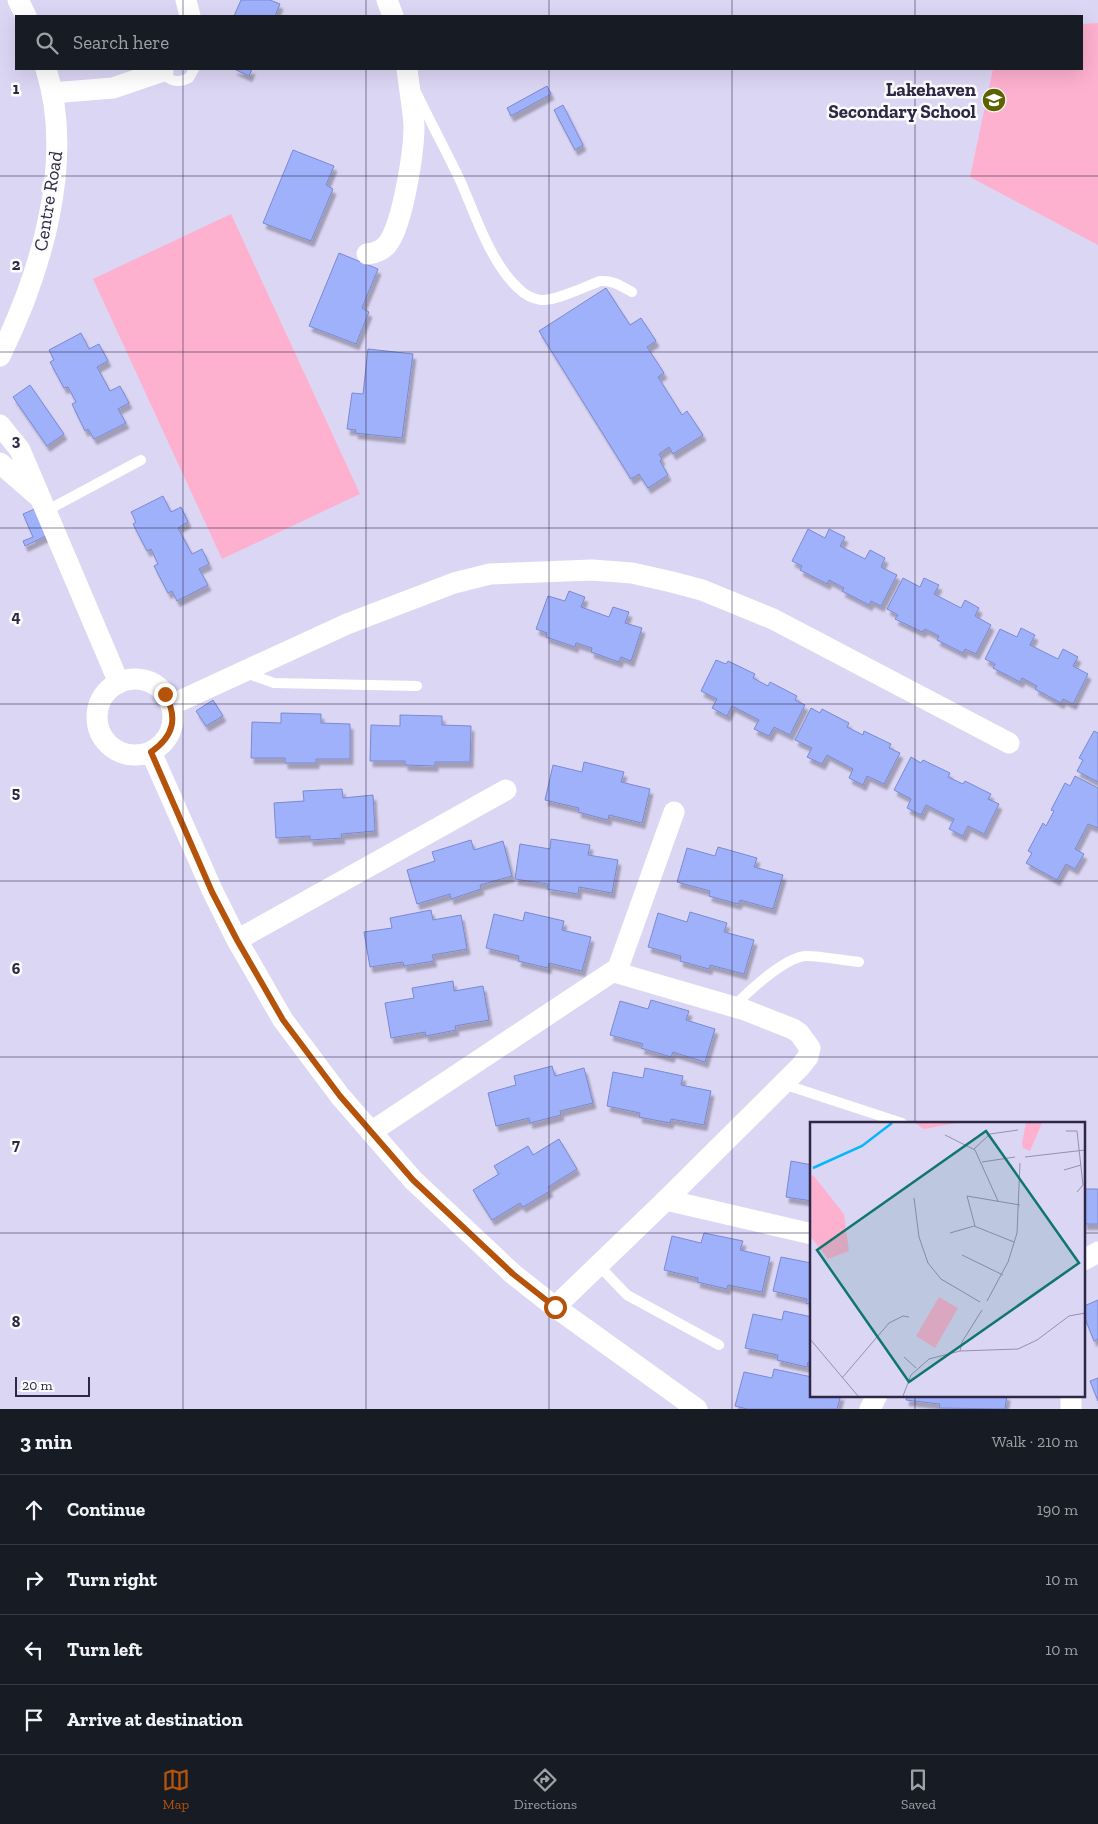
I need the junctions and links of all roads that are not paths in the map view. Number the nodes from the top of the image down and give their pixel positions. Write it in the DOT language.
graph roads {
  1 [pos="18,0"];
  2 [pos="186,0"];
  3 [pos="387,0"];
  4 [pos="26,15"];
  5 [pos="190,15"];
  6 [pos="393,15"];
  7 [pos="46,70"];
  8 [pos="162,70"];
  9 [pos="193,70"];
  10 [pos="407,72"];
  11 [pos="52,92"];
  12 [pos="367,254"];
  13 [pos="632,292"];
  14 [pos="0,356"];
  15 [pos="0,426"];
  16 [pos="141,460"];
  17 [pos="0,463"];
  18 [pos="44,505"];
  19 [pos="242,672"];
  20 [pos="119,683"];
  21 [pos="417,686"];
  22 [pos="171,705"];
  23 [pos="1009,743"];
  24 [pos="151,752"];
  25 [pos="506,790"];
  26 [pos="674,812"];
  27 [pos="237,940"];
  28 [pos="859,962"];
  29 [pos="614,972"];
  30 [pos="733,1007"];
  31 [pos="783,1084"];
  32 [pos="899,1122"];
  33 [pos="371,1132"];
  34 [pos="666,1200"];
  35 [pos="810,1234"];
  36 [pos="1098,1252"];
  37 [pos="1086,1259"];
  38 [pos="600,1262"];
  39 [pos="555,1307"];
  40 [pos="719,1345"];
  41 [pos="876,1396"];
  42 [pos="1071,1396"];
  43 [pos="697,1409"];
  44 [pos="870,1409"];
  45 [pos="1071,1409"];
  1 -- 4 [label="street"];
  2 -- 5 [label="street"];
  3 -- 6 [label="street"];
  7 -- 11 [label="street, Centre Road"];
  8 -- 9 [label="lane"];
  8 -- 11 [label="street"];
  10 -- 12 [label="street"];
  10 -- 13 [label="lane"];
  11 -- 14 [label="street, Centre Road"];
  15 -- 18 [label="street"];
  16 -- 18 [label="lane"];
  17 -- 18 [label="street"];
  18 -- 20 [label="street"];
  19 -- 21 [label="lane"];
  19 -- 22 [label="street"];
  19 -- 23 [label="street"];
  20 -- 22 [label="street"];
  20 -- 24 [label="street"];
  22 -- 24 [label="street"];
  24 -- 27 [label="street"];
  25 -- 27 [label="street"];
  26 -- 29 [label="street"];
  27 -- 33 [label="street"];
  28 -- 30 [label="lane"];
  29 -- 30 [label="street"];
  29 -- 33 [label="street"];
  30 -- 31 [label="street"];
  31 -- 32 [label="lane"];
  31 -- 34 [label="street"];
  33 -- 39 [label="street"];
  34 -- 35 [label="street"];
  34 -- 38 [label="street"];
  36 -- 37 [label="street"];
  38 -- 39 [label="street"];
  38 -- 40 [label="lane"];
  39 -- 43 [label="street"];
  41 -- 44 [label="street"];
  42 -- 45 [label="street"];
}
